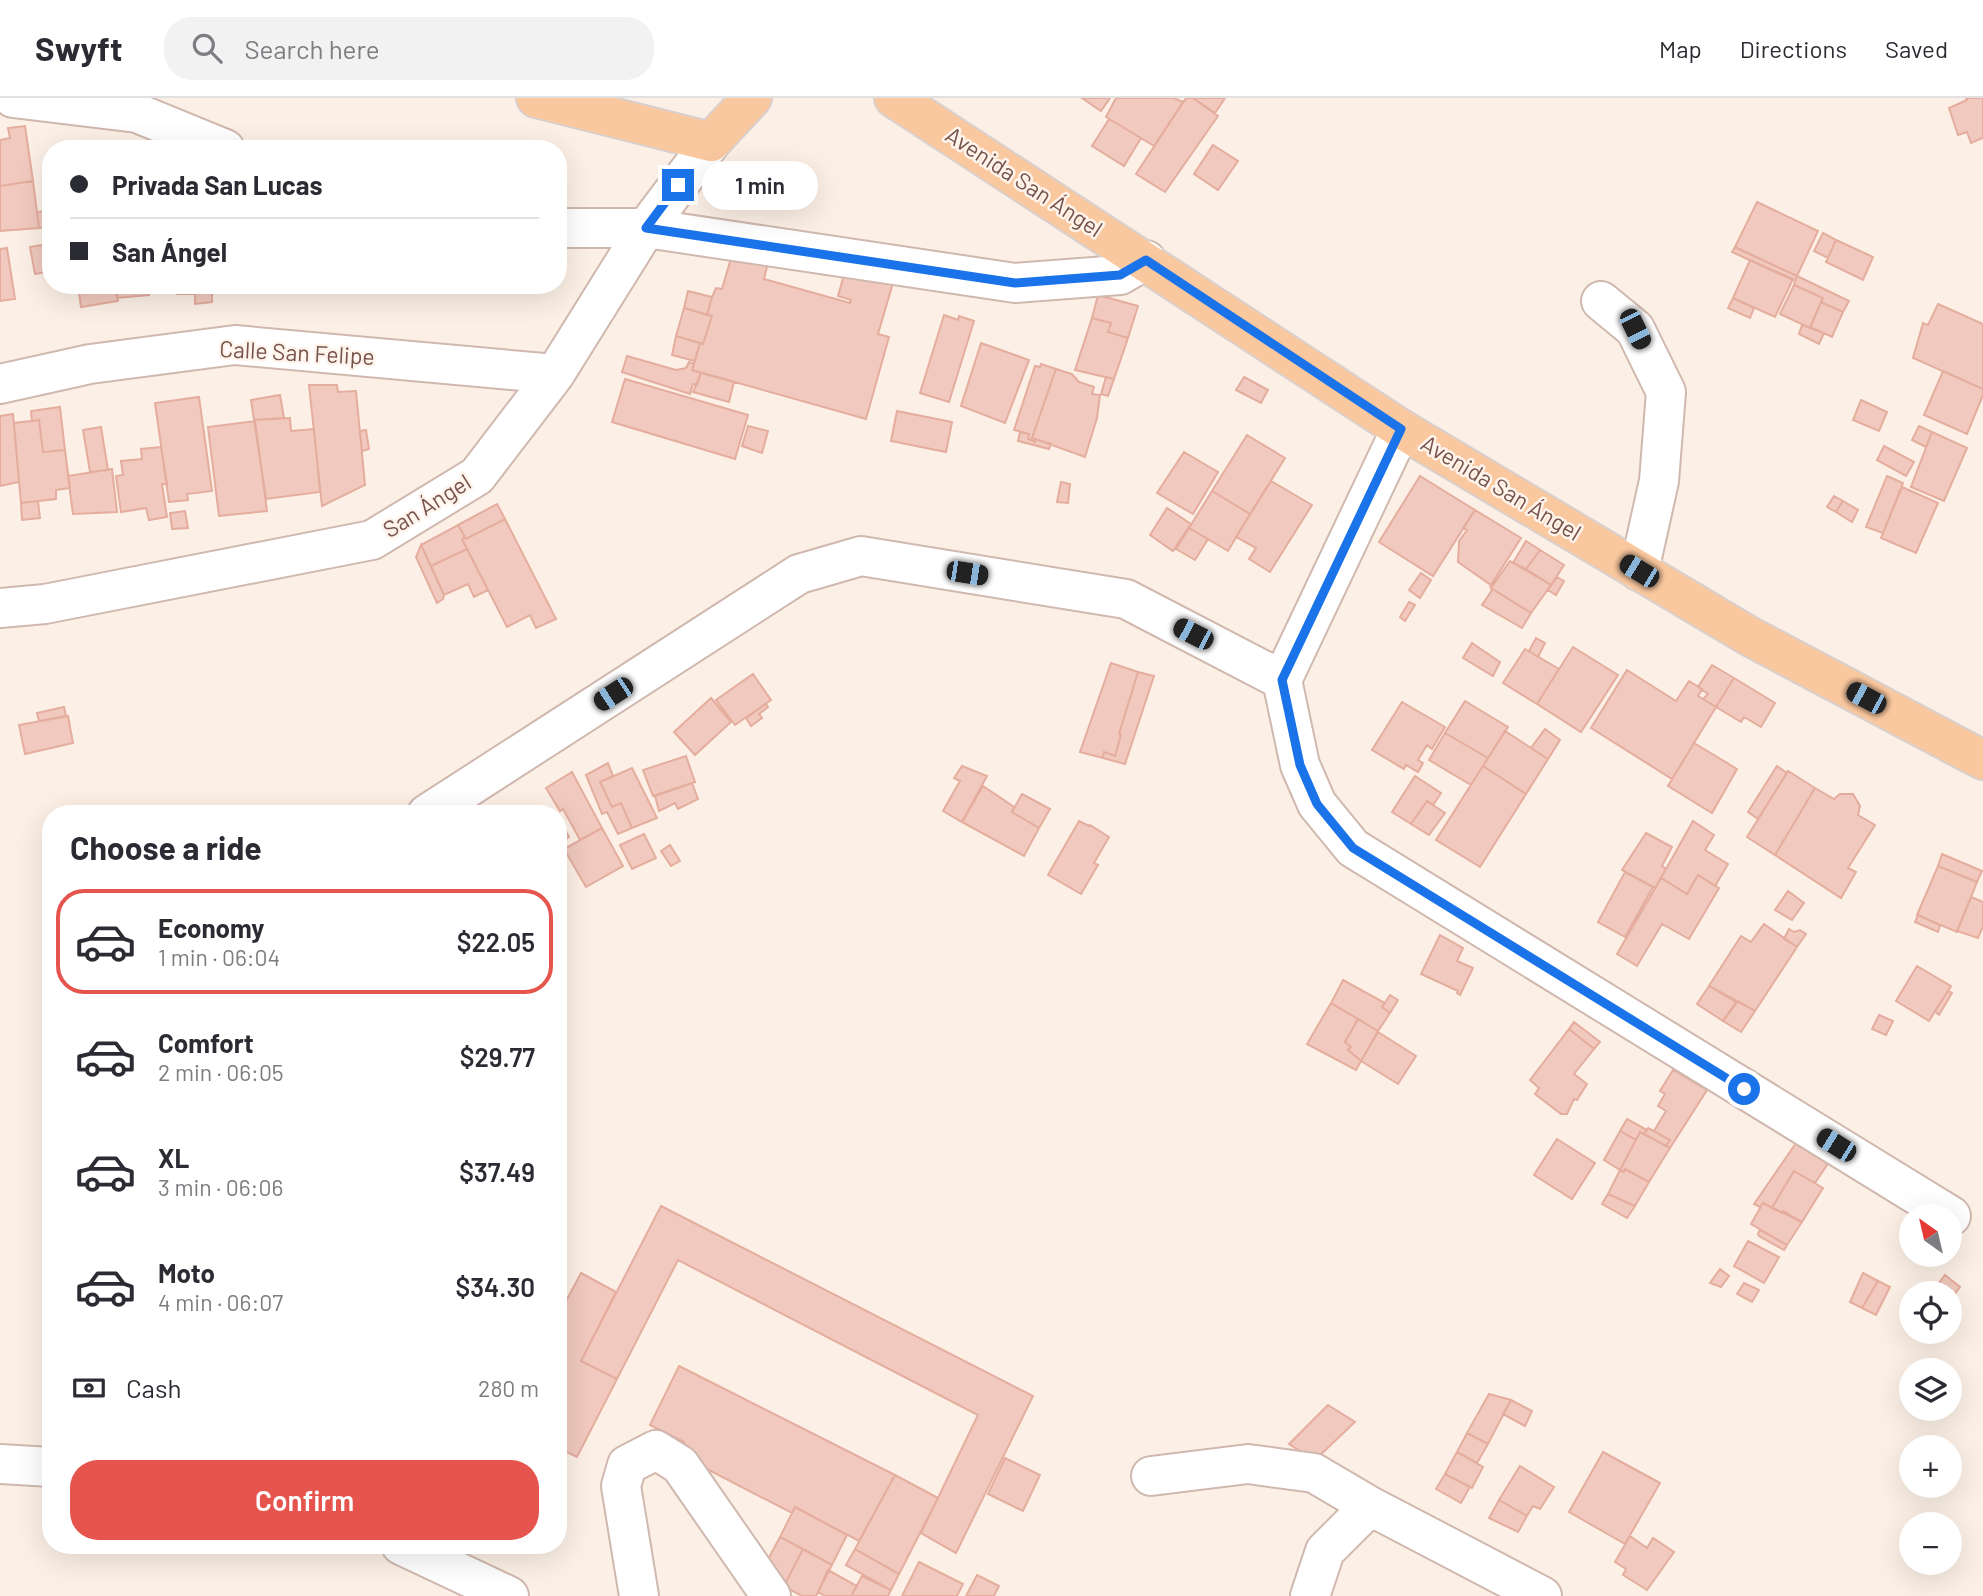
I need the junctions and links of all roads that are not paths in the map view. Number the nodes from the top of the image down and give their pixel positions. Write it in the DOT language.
graph roads {
  1 [pos="13,98"];
  2 [pos="537,98"];
  3 [pos="752,98"];
  4 [pos="894,98"];
  5 [pos="203,140"];
  6 [pos="711,142"];
  7 [pos="567,228"];
  8 [pos="646,228"];
  9 [pos="1146,260"];
  10 [pos="1601,301"];
  11 [pos="555,374"];
  12 [pos="0,384"];
  13 [pos="1401,429"];
  14 [pos="1639,571"];
  15 [pos="0,608"];
  16 [pos="1282,680"];
  17 [pos="1983,760"];
  18 [pos="441,805"];
  19 [pos="1932,1204"];
  20 [pos="0,1464"];
  21 [pos="42,1466"];
  22 [pos="1151,1476"];
  23 [pos="1370,1506"];
  24 [pos="420,1554"];
  25 [pos="509,1596"];
  26 [pos="639,1596"];
  27 [pos="771,1596"];
  28 [pos="1310,1596"];
  29 [pos="1542,1596"];
  1 -- 5 [label="street"];
  2 -- 6 [label="main road"];
  3 -- 6 [label="main road, San Ángel"];
  4 -- 9 [label="main road, Avenida San Ángel"];
  6 -- 8 [label="street, San Ángel"];
  7 -- 8 [label="street"];
  8 -- 9 [label="street"];
  8 -- 11 [label="street, San Ángel"];
  9 -- 13 [label="main road, Avenida San Ángel"];
  10 -- 14 [label="street"];
  11 -- 12 [label="street, Calle San Felipe"];
  11 -- 15 [label="street, San Ángel"];
  13 -- 14 [label="main road, Avenida San Ángel"];
  13 -- 16 [label="street"];
  14 -- 17 [label="main road, Avenida San Ángel"];
  16 -- 18 [label="street"];
  16 -- 19 [label="street"];
  20 -- 21 [label="street"];
  22 -- 23 [label="street"];
  23 -- 28 [label="street"];
  23 -- 29 [label="street"];
  24 -- 25 [label="street"];
  26 -- 27 [label="street"];
}
